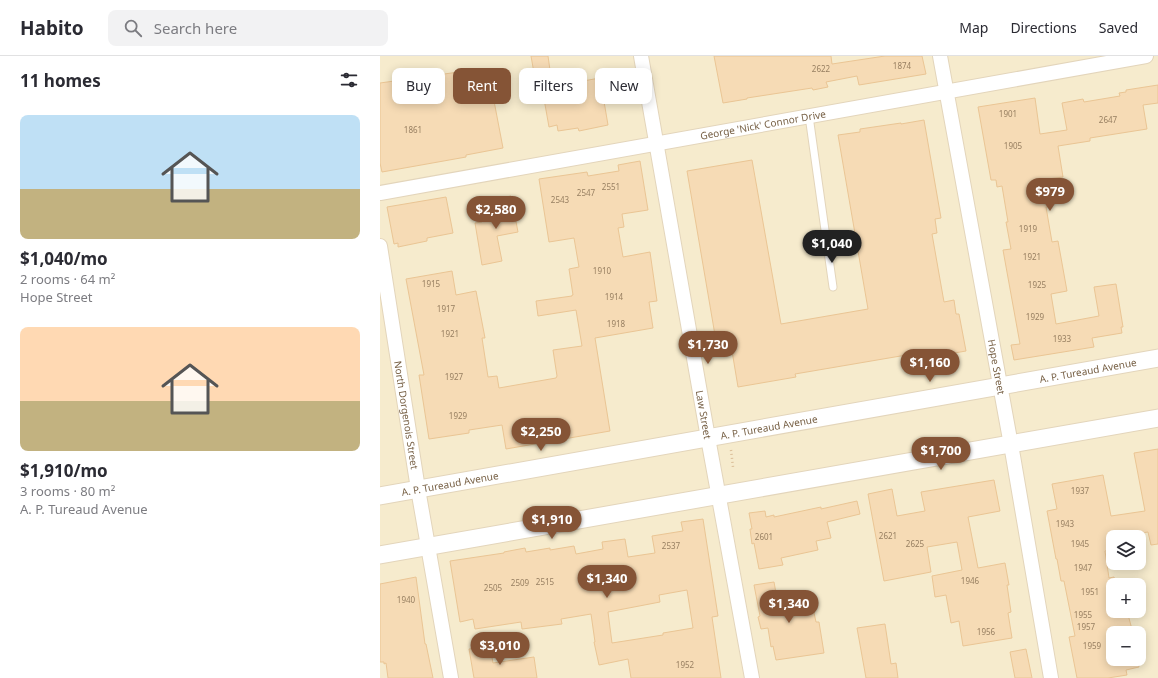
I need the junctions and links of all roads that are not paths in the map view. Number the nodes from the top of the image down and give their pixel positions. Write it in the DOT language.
graph roads {
  1 [pos="641,56"];
  2 [pos="940,56"];
  3 [pos="1146,56"];
  4 [pos="946,92"];
  5 [pos="809,116"];
  6 [pos="656,143"];
  7 [pos="380,193"];
  8 [pos="380,246"];
  9 [pos="833,287"];
  10 [pos="1158,358"];
  11 [pos="1000,386"];
  12 [pos="1158,418"];
  13 [pos="708,438"];
  14 [pos="1010,444"];
  15 [pos="418,489"];
  16 [pos="380,496"];
  17 [pos="718,496"];
  18 [pos="429,547"];
  19 [pos="380,555"];
  20 [pos="451,678"];
  21 [pos="752,678"];
  22 [pos="1051,678"];
  1 -- 6 [label="street, Law Street"];
  2 -- 4 [label="street, Hope Street"];
  3 -- 4 [label="street, George 'Nick' Connor Drive"];
  4 -- 5 [label="street, George 'Nick' Connor Drive"];
  4 -- 11 [label="street, Hope Street"];
  5 -- 6 [label="street, George 'Nick' Connor Drive"];
  5 -- 9 [label="lane"];
  6 -- 7 [label="street, George 'Nick' Connor Drive"];
  6 -- 13 [label="street, Law Street"];
  8 -- 15 [label="street, North Dorgenois Street"];
  10 -- 11 [label="street, A. P. Tureaud Avenue"];
  11 -- 13 [label="street, A. P. Tureaud Avenue"];
  11 -- 14 [label="street, Hope Street"];
  12 -- 14 [label="street"];
  13 -- 15 [label="street, A. P. Tureaud Avenue"];
  13 -- 17 [label="street, Law Street"];
  14 -- 17 [label="street"];
  14 -- 22 [label="street, Hope Street"];
  15 -- 16 [label="street, A. P. Tureaud Avenue"];
  15 -- 18 [label="street, North Dorgenois Street"];
  17 -- 18 [label="street"];
  17 -- 21 [label="street, Law Street"];
  18 -- 19 [label="street"];
  18 -- 20 [label="street, North Dorgenois Street"];
}
